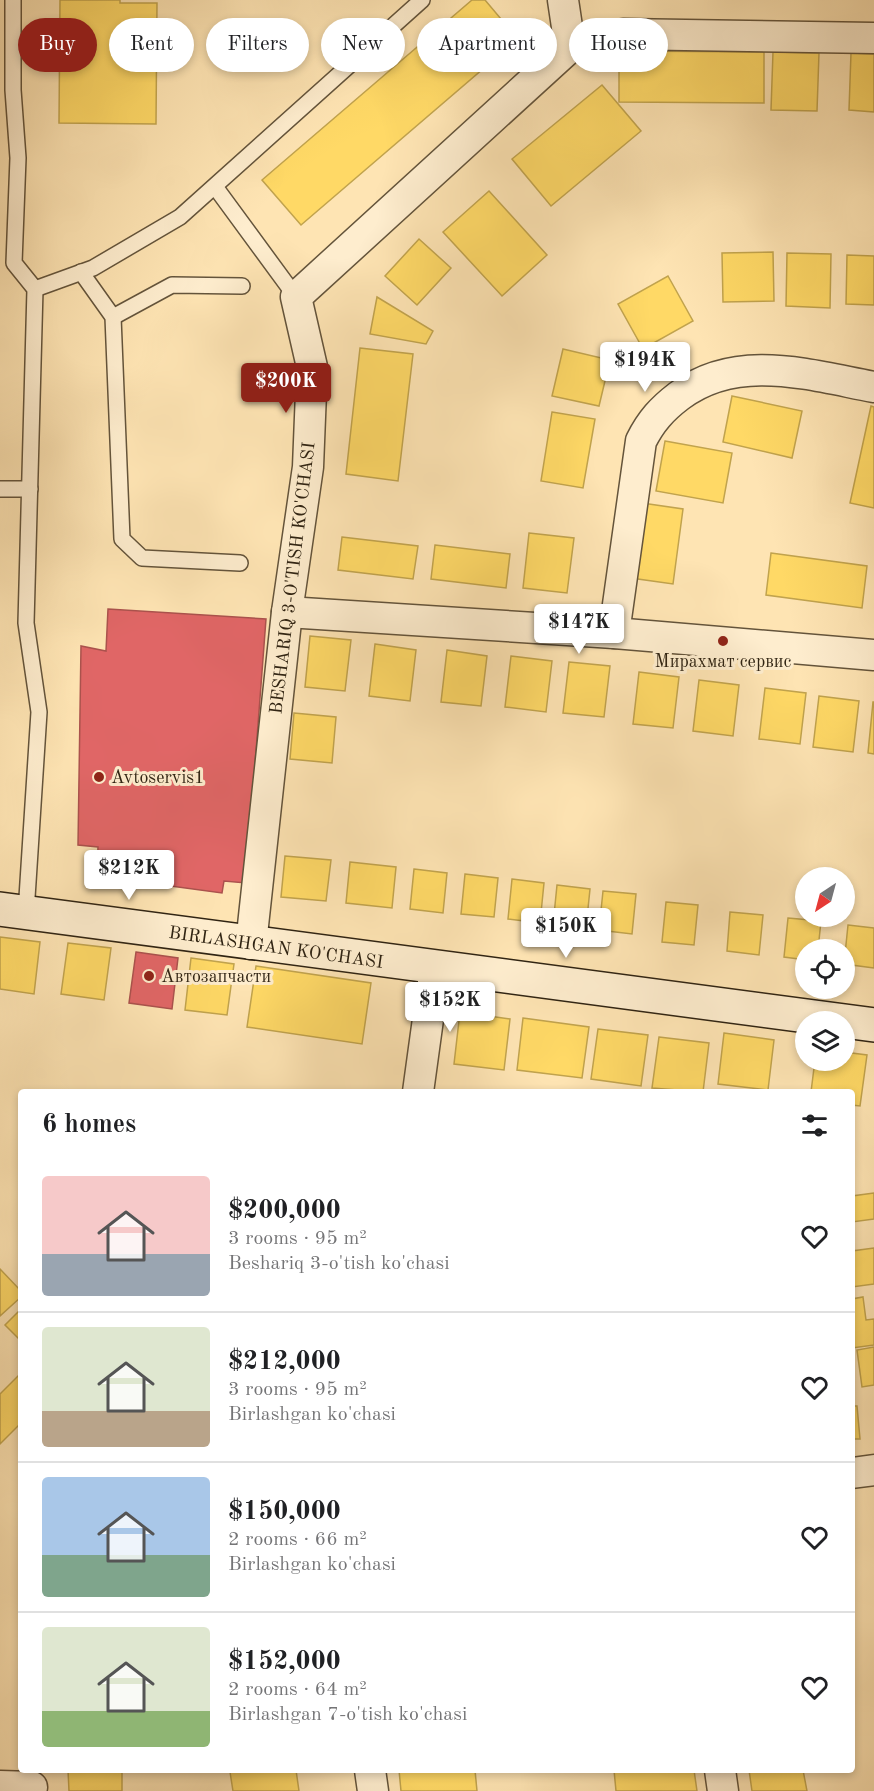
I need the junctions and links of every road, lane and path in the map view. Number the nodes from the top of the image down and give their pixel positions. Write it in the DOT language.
graph roads {
  1 [pos="13,0"];
  2 [pos="422,0"];
  3 [pos="563,0"];
  4 [pos="668,35"];
  5 [pos="874,38"];
  6 [pos="569,39"];
  7 [pos="569,47"];
  8 [pos="7,90"];
  9 [pos="216,188"];
  10 [pos="7,263"];
  11 [pos="81,272"];
  12 [pos="242,286"];
  13 [pos="35,289"];
  14 [pos="296,297"];
  15 [pos="113,317"];
  16 [pos="874,387"];
  17 [pos="0,489"];
  18 [pos="30,489"];
  19 [pos="240,563"];
  20 [pos="287,612"];
  21 [pos="614,633"];
  22 [pos="874,655"];
  23 [pos="13,911"];
  24 [pos="251,944"];
  25 [pos="435,968"];
  26 [pos="874,1025"];
  27 [pos="418,1089"];
  28 [pos="874,1470"];
  29 [pos="855,1473"];
  30 [pos="370,1773"];
  31 [pos="720,1773"];
  32 [pos="33,1783"];
  33 [pos="0,1786"];
  34 [pos="373,1791"];
  35 [pos="723,1791"];
  1 -- 8 [label="lane"];
  2 -- 9 [label="lane"];
  3 -- 6 [label="street"];
  4 -- 5 [label="street"];
  7 -- 14 [label="street"];
  8 -- 10 [label="lane"];
  9 -- 11 [label="lane"];
  9 -- 14 [label="lane"];
  10 -- 13 [label="lane"];
  11 -- 13 [label="lane"];
  11 -- 15 [label="lane"];
  12 -- 15 [label="lane"];
  13 -- 18 [label="lane"];
  14 -- 20 [label="street, BESHARIQ 3-O'TISH KO'CHASI"];
  15 -- 19 [label="lane"];
  16 -- 21 [label="street"];
  17 -- 18 [label="lane"];
  18 -- 23 [label="lane"];
  20 -- 21 [label="street"];
  20 -- 24 [label="street, BESHARIQ 3-O'TISH KO'CHASI"];
  21 -- 22 [label="street"];
  23 -- 24 [label="main road, BIRLASHGAN KO'CHASI"];
  24 -- 25 [label="main road, BIRLASHGAN KO'CHASI"];
  25 -- 26 [label="main road, BIRLASHGAN KO'CHASI"];
  25 -- 27 [label="street"];
  28 -- 29 [label="street"];
  30 -- 34 [label="street"];
  31 -- 35 [label="street"];
  32 -- 33 [label="street"];
}
